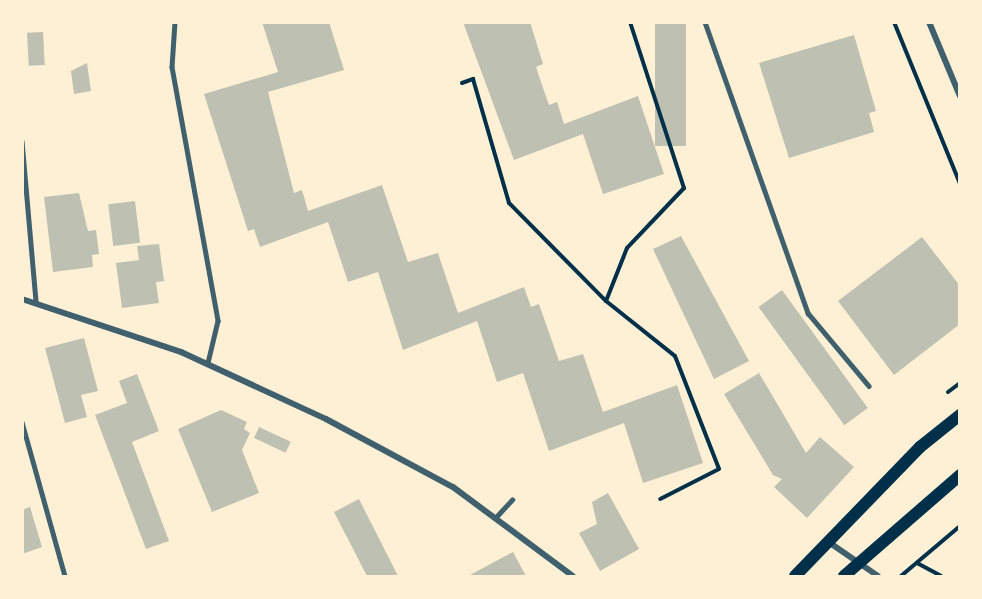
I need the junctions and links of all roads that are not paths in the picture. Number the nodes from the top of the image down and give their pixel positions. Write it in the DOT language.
graph roads {
  1 [pos="175,22"];
  2 [pos="705,22"];
  3 [pos="929,22"];
  4 [pos="960,96"];
  5 [pos="22,141"];
  6 [pos="22,299"];
  7 [pos="36,302"];
  8 [pos="208,363"];
  9 [pos="869,386"];
  10 [pos="960,415"];
  11 [pos="22,422"];
  12 [pos="960,475"];
  13 [pos="512,500"];
  14 [pos="495,518"];
  15 [pos="830,543"];
  16 [pos="860,564"];
  17 [pos="65,576"];
  18 [pos="573,576"];
  19 [pos="795,576"];
  20 [pos="844,576"];
  21 [pos="878,576"];
  1 -- 8 [label="lane"];
  2 -- 9 [label="lane"];
  3 -- 4 [label="street"];
  5 -- 7 [label="lane"];
  6 -- 7 [label="street"];
  7 -- 8 [label="street"];
  8 -- 14 [label="street"];
  10 -- 15 [label="main road"];
  11 -- 17 [label="lane"];
  12 -- 16 [label="main road"];
  13 -- 14 [label="lane"];
  14 -- 18 [label="street"];
  15 -- 16 [label="street"];
  15 -- 19 [label="main road"];
  16 -- 20 [label="main road"];
  16 -- 21 [label="street"];
}
